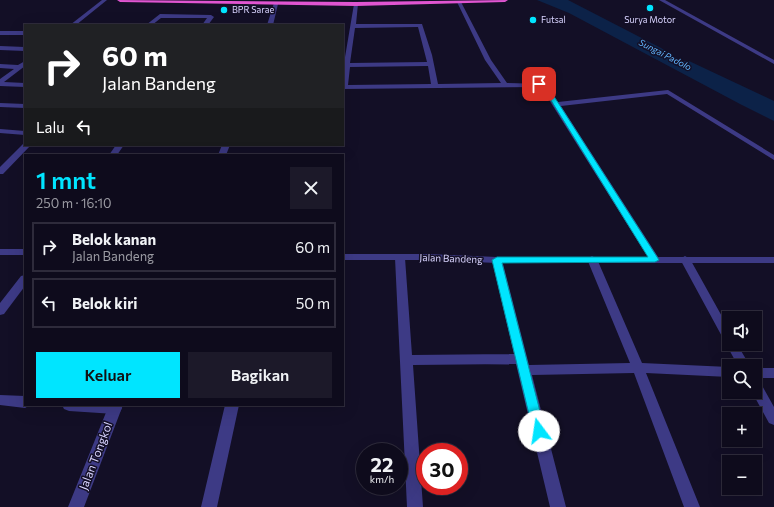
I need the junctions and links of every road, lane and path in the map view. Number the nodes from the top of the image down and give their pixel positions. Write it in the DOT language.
graph roads {
  1 [pos="104,0"];
  2 [pos="120,0"];
  3 [pos="184,0"];
  4 [pos="505,0"];
  5 [pos="661,0"];
  6 [pos="484,1"];
  7 [pos="278,2"];
  8 [pos="423,2"];
  9 [pos="459,2"];
  10 [pos="356,4"];
  11 [pos="75,24"];
  12 [pos="150,24"];
  13 [pos="206,24"];
  14 [pos="270,24"];
  15 [pos="353,26"];
  16 [pos="0,33"];
  17 [pos="24,33"];
  18 [pos="0,48"];
  19 [pos="24,49"];
  20 [pos="774,62"];
  21 [pos="429,64"];
  22 [pos="23,65"];
  23 [pos="345,65"];
  24 [pos="0,66"];
  25 [pos="0,83"];
  26 [pos="24,85"];
  27 [pos="505,85"];
  28 [pos="344,86"];
  29 [pos="435,86"];
  30 [pos="556,104"];
  31 [pos="0,105"];
  32 [pos="24,106"];
  33 [pos="0,131"];
  34 [pos="24,133"];
  35 [pos="26,146"];
  36 [pos="774,158"];
  37 [pos="0,172"];
  38 [pos="0,252"];
  39 [pos="24,252"];
  40 [pos="344,257"];
  41 [pos="400,258"];
  42 [pos="592,259"];
  43 [pos="685,259"];
  44 [pos="497,260"];
  45 [pos="655,260"];
  46 [pos="774,260"];
  47 [pos="24,280"];
  48 [pos="0,311"];
  49 [pos="722,327"];
  50 [pos="406,360"];
  51 [pos="522,365"];
  52 [pos="638,368"];
  53 [pos="722,372"];
  54 [pos="762,373"];
  55 [pos="774,373"];
  56 [pos="762,398"];
  57 [pos="0,400"];
  58 [pos="24,402"];
  59 [pos="92,406"];
  60 [pos="232,406"];
  61 [pos="116,407"];
  62 [pos="774,419"];
  63 [pos="76,507"];
  64 [pos="209,507"];
  65 [pos="415,507"];
  66 [pos="558,507"];
  67 [pos="692,507"];
  1 -- 11 [label="street"];
  2 -- 3 [label="highway"];
  3 -- 7 [label="highway"];
  4 -- 6 [label="highway"];
  5 -- 20 [label="street"];
  6 -- 9 [label="highway"];
  7 -- 10 [label="highway"];
  7 -- 14 [label="street"];
  8 -- 9 [label="highway"];
  8 -- 10 [label="highway"];
  9 -- 27 [label="street"];
  10 -- 15 [label="street"];
  12 -- 13 [label="street"];
  15 -- 21 [label="street"];
  15 -- 23 [label="street"];
  16 -- 17 [label="street"];
  18 -- 19 [label="street"];
  21 -- 23 [label="street"];
  21 -- 29 [label="street"];
  22 -- 24 [label="street"];
  22 -- 25 [label="street"];
  23 -- 28 [label="street"];
  25 -- 26 [label="street"];
  27 -- 29 [label="street"];
  27 -- 30 [label="street"];
  28 -- 29 [label="street"];
  30 -- 36 [label="street"];
  30 -- 45 [label="street"];
  31 -- 32 [label="street"];
  33 -- 34 [label="street"];
  35 -- 37 [label="street"];
  38 -- 39 [label="street"];
  40 -- 41 [label="street, Jalan Bandeng"];
  41 -- 44 [label="street, Jalan Bandeng"];
  41 -- 50 [label="street"];
  42 -- 44 [label="street, Jalan Bandeng"];
  42 -- 45 [label="street, Jalan Bandeng"];
  42 -- 52 [label="street"];
  43 -- 45 [label="street, Jalan Bandeng"];
  43 -- 46 [label="street, Jalan Bandeng"];
  43 -- 49 [label="street"];
  44 -- 51 [label="street"];
  47 -- 48 [label="street"];
  50 -- 51 [label="street"];
  50 -- 65 [label="street"];
  51 -- 52 [label="street"];
  51 -- 66 [label="street"];
  52 -- 53 [label="street"];
  52 -- 67 [label="street"];
  54 -- 55 [label="street"];
  56 -- 62 [label="street"];
  57 -- 58 [label="street"];
  59 -- 61 [label="street"];
  60 -- 64 [label="street"];
  61 -- 63 [label="street, Jalan Tongkol"];
}
